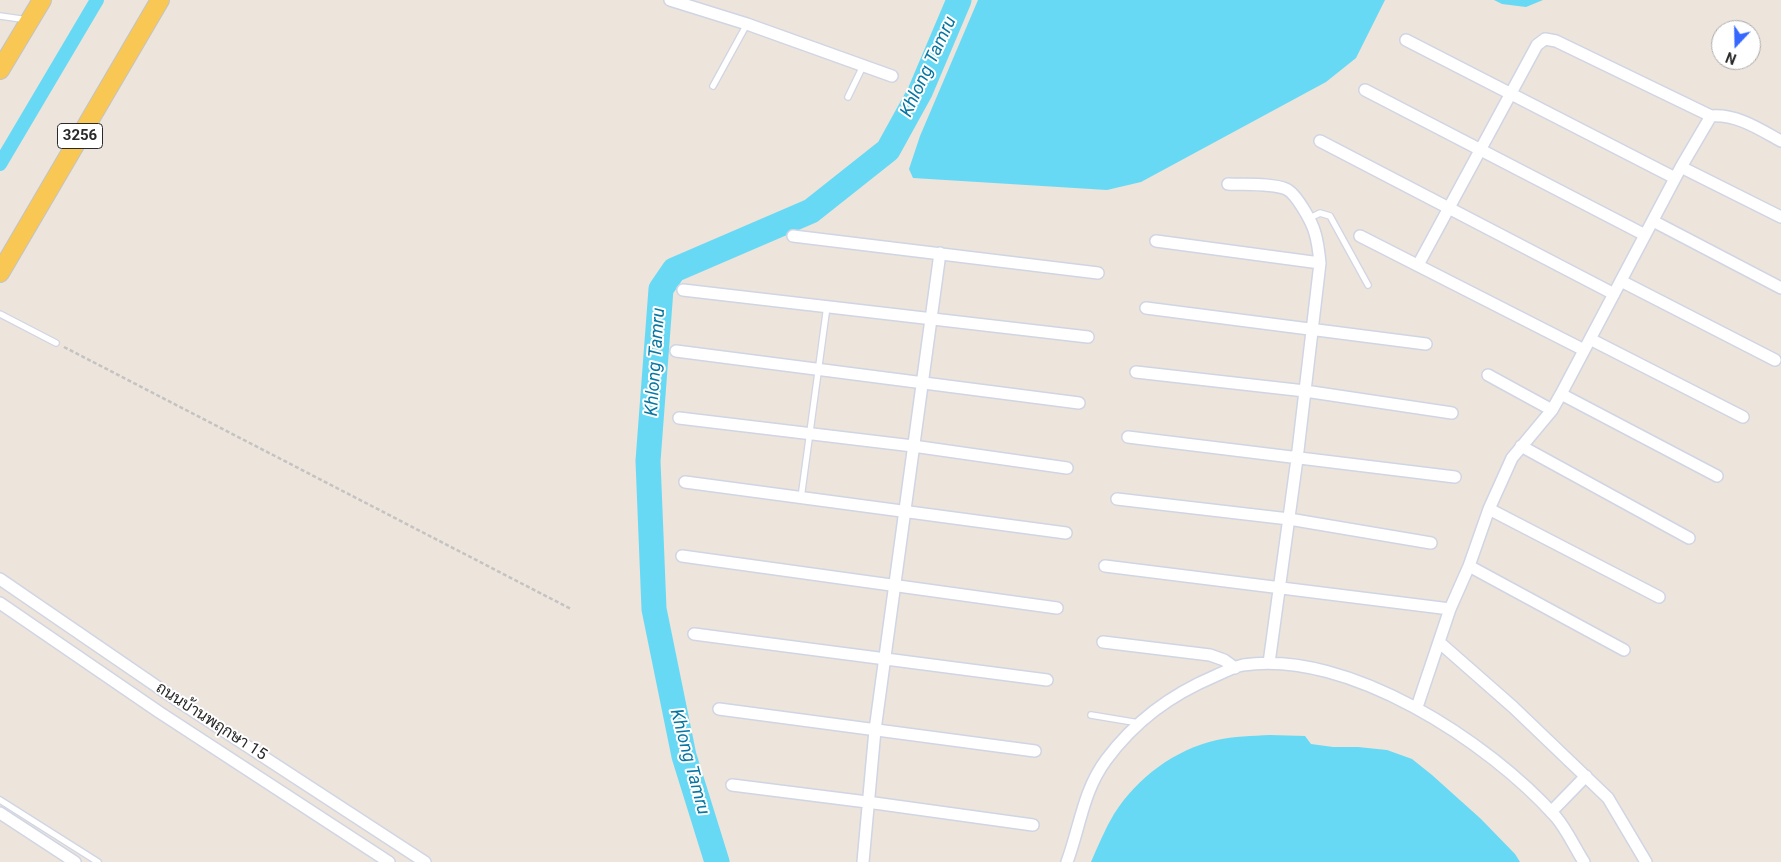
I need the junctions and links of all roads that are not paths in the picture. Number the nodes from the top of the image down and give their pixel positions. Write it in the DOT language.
graph roads {
  1 [pos="42,0"];
  2 [pos="160,0"];
  3 [pos="670,0"];
  4 [pos="0,16"];
  5 [pos="30,20"];
  6 [pos="747,24"];
  7 [pos="1406,40"];
  8 [pos="863,66"];
  9 [pos="0,70"];
  10 [pos="892,76"];
  11 [pos="714,86"];
  12 [pos="1365,90"];
  13 [pos="1510,93"];
  14 [pos="848,97"];
  15 [pos="1710,116"];
  16 [pos="1320,141"];
  17 [pos="1781,141"];
  18 [pos="1480,149"];
  19 [pos="1682,167"];
  20 [pos="1676,178"];
  21 [pos="1228,184"];
  22 [pos="1448,207"];
  23 [pos="1781,217"];
  24 [pos="1308,219"];
  25 [pos="1653,221"];
  26 [pos="1646,235"];
  27 [pos="793,236"];
  28 [pos="1360,236"];
  29 [pos="1156,241"];
  30 [pos="940,253"];
  31 [pos="1320,263"];
  32 [pos="1418,265"];
  33 [pos="0,273"];
  34 [pos="1098,274"];
  35 [pos="1621,281"];
  36 [pos="1368,285"];
  37 [pos="1781,288"];
  38 [pos="683,290"];
  39 [pos="1614,294"];
  40 [pos="827,306"];
  41 [pos="1146,308"];
  42 [pos="0,314"];
  43 [pos="931,318"];
  44 [pos="1312,328"];
  45 [pos="1088,337"];
  46 [pos="1590,339"];
  47 [pos="56,343"];
  48 [pos="1426,344"];
  49 [pos="1584,350"];
  50 [pos="676,351"];
  51 [pos="1775,360"];
  52 [pos="818,369"];
  53 [pos="1136,372"];
  54 [pos="1488,375"];
  55 [pos="922,382"];
  56 [pos="1305,391"];
  57 [pos="1561,394"];
  58 [pos="1079,403"];
  59 [pos="1552,410"];
  60 [pos="1452,412"];
  61 [pos="1743,417"];
  62 [pos="678,418"];
  63 [pos="809,434"];
  64 [pos="1128,437"];
  65 [pos="913,446"];
  66 [pos="1522,446"];
  67 [pos="1297,459"];
  68 [pos="1067,468"];
  69 [pos="1717,476"];
  70 [pos="1455,477"];
  71 [pos="685,482"];
  72 [pos="801,498"];
  73 [pos="1118,499"];
  74 [pos="1489,508"];
  75 [pos="904,512"];
  76 [pos="1289,519"];
  77 [pos="1066,533"];
  78 [pos="1689,538"];
  79 [pos="1432,543"];
  80 [pos="682,556"];
  81 [pos="1105,566"];
  82 [pos="1469,566"];
  83 [pos="0,579"];
  84 [pos="895,586"];
  85 [pos="1279,587"];
  86 [pos="1659,597"];
  87 [pos="0,603"];
  88 [pos="1057,608"];
  89 [pos="1450,610"];
  90 [pos="694,634"];
  91 [pos="1103,642"];
  92 [pos="1439,642"];
  93 [pos="1624,650"];
  94 [pos="885,659"];
  95 [pos="1269,663"];
  96 [pos="1235,668"];
  97 [pos="1047,680"];
  98 [pos="181,703"];
  99 [pos="1417,707"];
  100 [pos="719,709"];
  101 [pos="1091,715"];
  102 [pos="170,719"];
  103 [pos="1139,722"];
  104 [pos="875,730"];
  105 [pos="1035,751"];
  106 [pos="1586,776"];
  107 [pos="732,785"];
  108 [pos="0,800"];
  109 [pos="867,802"];
  110 [pos="1551,812"];
  111 [pos="0,813"];
  112 [pos="1033,825"];
  113 [pos="75,862"];
  114 [pos="98,862"];
  115 [pos="389,862"];
  116 [pos="425,862"];
  117 [pos="863,862"];
  118 [pos="1067,862"];
  119 [pos="1584,862"];
  120 [pos="1646,862"];
  1 -- 5 [label="main road"];
  2 -- 33 [label="main road, 3256"];
  3 -- 6 [label="street"];
  4 -- 5 [label="lane"];
  5 -- 9 [label="main road"];
  6 -- 8 [label="street"];
  6 -- 11 [label="lane"];
  7 -- 13 [label="street"];
  8 -- 10 [label="street"];
  8 -- 14 [label="lane"];
  12 -- 18 [label="street"];
  13 -- 15 [label="street"];
  13 -- 18 [label="street"];
  13 -- 20 [label="street"];
  15 -- 17 [label="street"];
  15 -- 19 [label="street"];
  16 -- 22 [label="street"];
  18 -- 22 [label="street"];
  18 -- 26 [label="street"];
  19 -- 20 [label="street"];
  19 -- 23 [label="street"];
  20 -- 25 [label="street"];
  21 -- 24 [label="street"];
  22 -- 32 [label="street"];
  22 -- 39 [label="street"];
  24 -- 31 [label="street"];
  24 -- 36 [label="lane"];
  25 -- 26 [label="street"];
  25 -- 37 [label="street"];
  26 -- 35 [label="street"];
  27 -- 30 [label="street"];
  28 -- 32 [label="street"];
  29 -- 31 [label="street"];
  30 -- 34 [label="street"];
  30 -- 43 [label="street"];
  31 -- 44 [label="street"];
  32 -- 49 [label="street"];
  35 -- 39 [label="street"];
  35 -- 51 [label="street"];
  38 -- 40 [label="street"];
  39 -- 46 [label="street"];
  40 -- 43 [label="street"];
  40 -- 52 [label="lane"];
  41 -- 44 [label="street"];
  42 -- 47 [label="lane"];
  43 -- 45 [label="street"];
  43 -- 55 [label="street"];
  44 -- 48 [label="street"];
  44 -- 56 [label="street"];
  46 -- 49 [label="street"];
  46 -- 61 [label="street"];
  49 -- 57 [label="street"];
  50 -- 52 [label="street"];
  52 -- 55 [label="street"];
  52 -- 63 [label="lane"];
  53 -- 56 [label="street"];
  54 -- 59 [label="street"];
  55 -- 58 [label="street"];
  55 -- 65 [label="street"];
  56 -- 60 [label="street"];
  56 -- 67 [label="street"];
  57 -- 59 [label="street"];
  57 -- 69 [label="street"];
  59 -- 66 [label="street"];
  62 -- 63 [label="street"];
  63 -- 65 [label="street"];
  63 -- 72 [label="lane"];
  64 -- 67 [label="street"];
  65 -- 68 [label="street"];
  65 -- 75 [label="street"];
  66 -- 74 [label="street"];
  66 -- 78 [label="street"];
  67 -- 70 [label="street"];
  67 -- 76 [label="street"];
  71 -- 72 [label="street"];
  72 -- 75 [label="street"];
  73 -- 76 [label="street"];
  74 -- 82 [label="street"];
  74 -- 86 [label="street"];
  75 -- 77 [label="street"];
  75 -- 84 [label="street"];
  76 -- 79 [label="street"];
  76 -- 85 [label="street"];
  80 -- 84 [label="street"];
  81 -- 85 [label="street"];
  82 -- 89 [label="street"];
  82 -- 93 [label="street"];
  83 -- 98 [label="street, ถนนบ้านพฤกษา 15"];
  84 -- 88 [label="street"];
  84 -- 94 [label="street"];
  85 -- 89 [label="street"];
  85 -- 95 [label="street"];
  87 -- 102 [label="street, ถนนบ้านพฤกษา 15"];
  89 -- 92 [label="street"];
  90 -- 94 [label="street"];
  91 -- 96 [label="street"];
  92 -- 99 [label="street"];
  92 -- 106 [label="street"];
  94 -- 97 [label="street"];
  94 -- 104 [label="street"];
  95 -- 96 [label="street"];
  95 -- 99 [label="street"];
  96 -- 103 [label="street"];
  98 -- 102 [label="street"];
  98 -- 116 [label="street, ถนนบ้านพฤกษา 15"];
  99 -- 110 [label="street"];
  100 -- 104 [label="street"];
  101 -- 103 [label="lane"];
  102 -- 115 [label="street, ถนนบ้านพฤกษา 15"];
  103 -- 118 [label="street"];
  104 -- 105 [label="street"];
  104 -- 109 [label="street"];
  106 -- 110 [label="street"];
  106 -- 120 [label="street"];
  107 -- 109 [label="street"];
  108 -- 114 [label="lane"];
  109 -- 112 [label="street"];
  109 -- 117 [label="street"];
  110 -- 119 [label="street"];
  111 -- 113 [label="street"];
}
